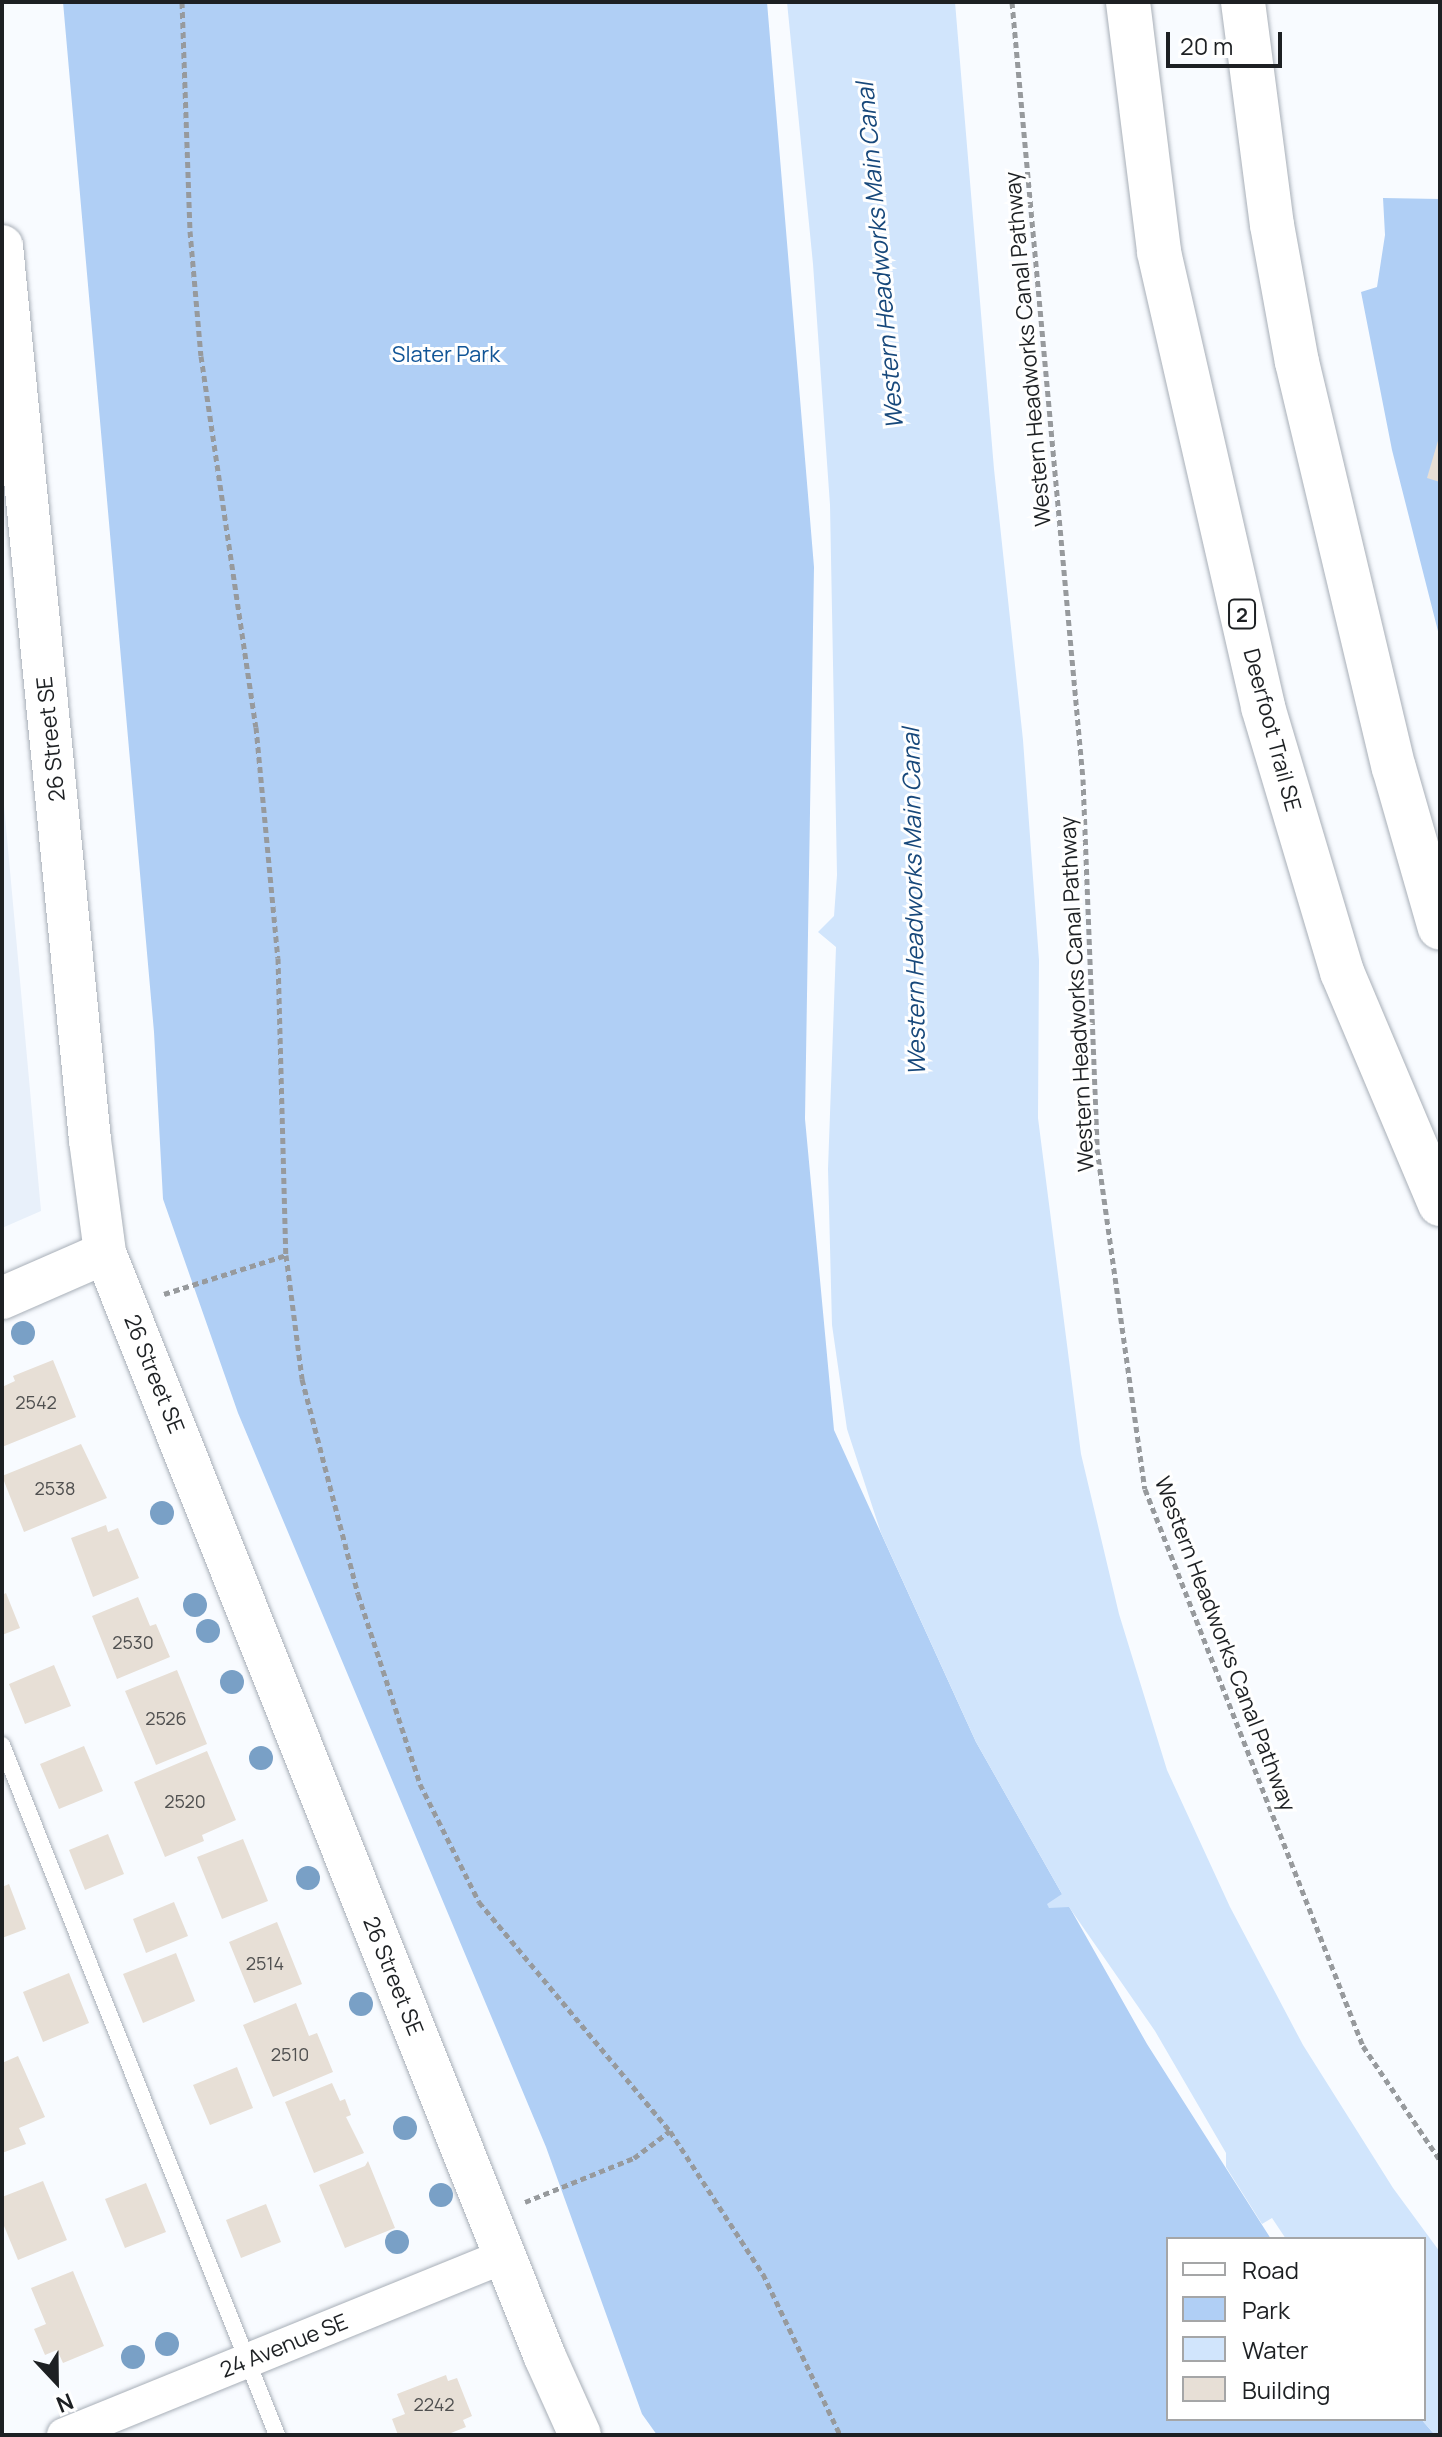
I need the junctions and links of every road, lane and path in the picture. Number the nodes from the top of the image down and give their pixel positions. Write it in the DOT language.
graph roads {
  1 [pos="182,2"];
  2 [pos="1012,2"];
  3 [pos="1128,2"];
  4 [pos="1243,2"];
  5 [pos="2,246"];
  6 [pos="9,388"];
  7 [pos="1394,768"];
  8 [pos="1440,869"];
  9 [pos="1440,928"];
  10 [pos="1440,1204"];
  11 [pos="105,1253"];
  12 [pos="286,1255"];
  13 [pos="2,1298"];
  14 [pos="127,1307"];
  15 [pos="2,1745"];
  16 [pos="670,2131"];
  17 [pos="1440,2160"];
  18 [pos="520,2204"];
  19 [pos="505,2256"];
  20 [pos="245,2361"];
  21 [pos="64,2435"];
  22 [pos="277,2435"];
  23 [pos="580,2435"];
  24 [pos="840,2435"];
  1 -- 12 [label="path"];
  2 -- 17 [label="path, Western Headworks Canal Pathway"];
  3 -- 10 [label="highway, Deerfoot Trail SE / 2"];
  4 -- 7 [label="highway"];
  5 -- 6 [label="street, 26 Street SE"];
  6 -- 11 [label="street, 26 Street SE"];
  7 -- 8 [label="highway"];
  7 -- 9 [label="highway"];
  11 -- 13 [label="street"];
  11 -- 14 [label="street, 26 Street SE"];
  12 -- 14 [label="path"];
  12 -- 16 [label="path"];
  14 -- 19 [label="street, 26 Street SE"];
  15 -- 20 [label="lane"];
  16 -- 18 [label="path"];
  16 -- 24 [label="path"];
  19 -- 20 [label="street, 24 Avenue SE"];
  19 -- 23 [label="street, 26 Street SE"];
  20 -- 21 [label="street, 24 Avenue SE"];
  20 -- 22 [label="lane"];
}
